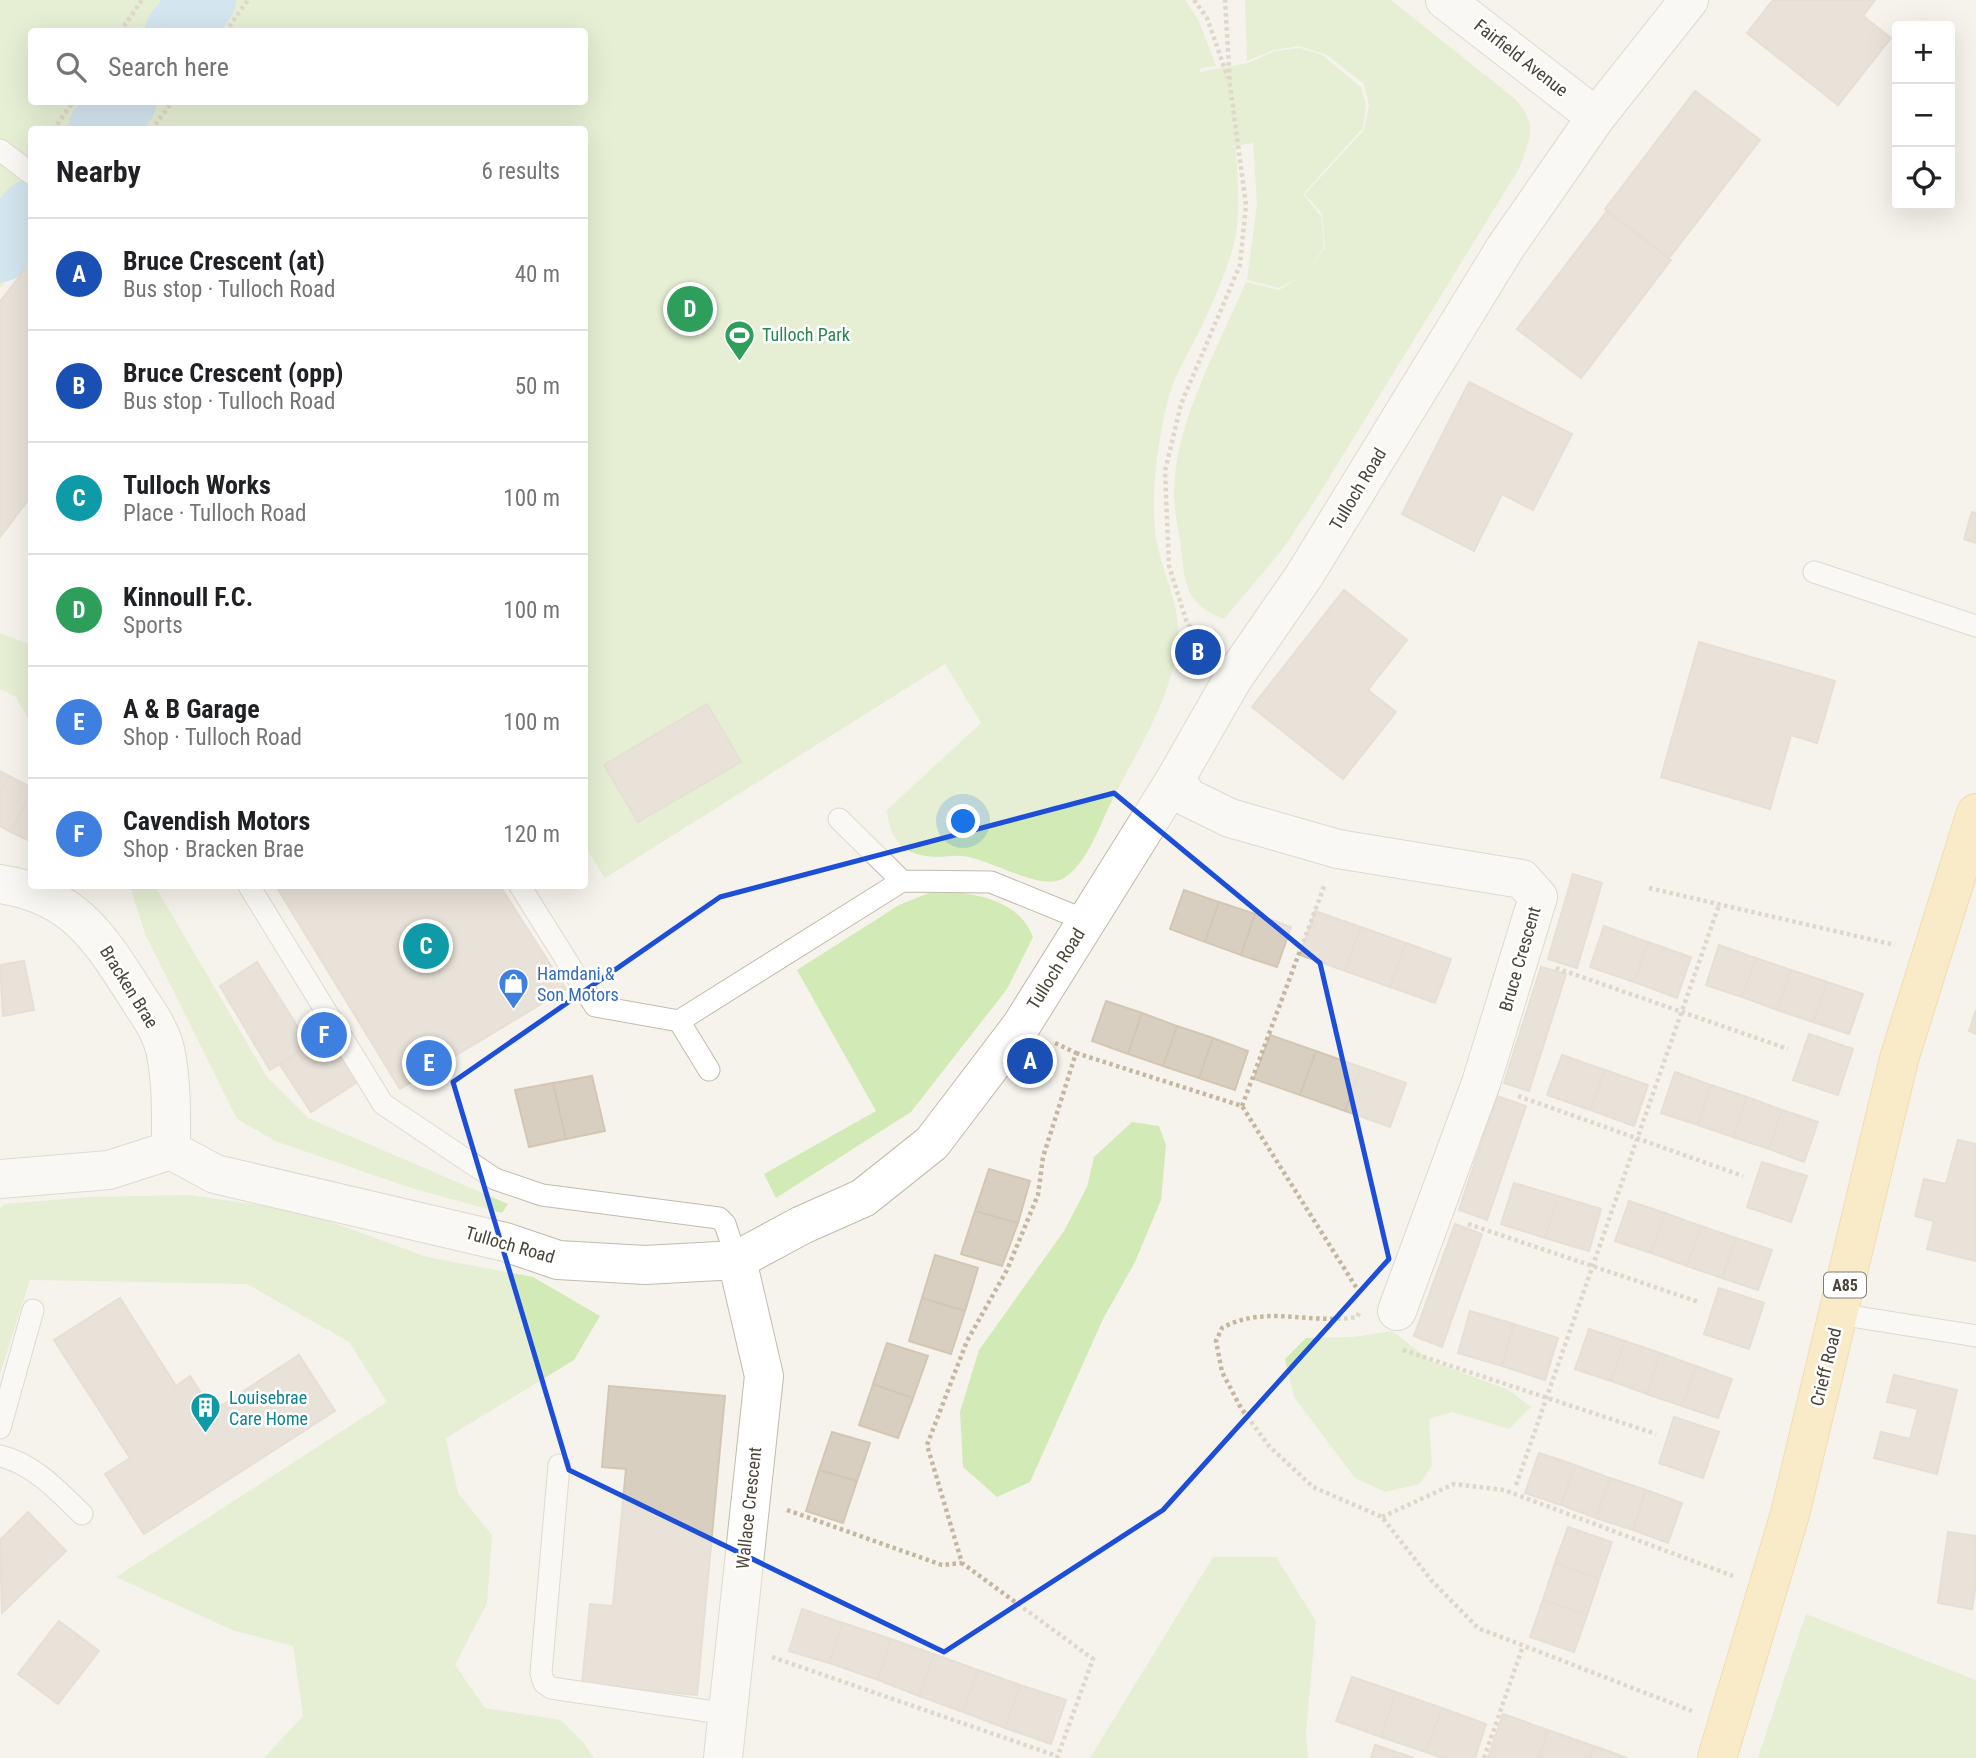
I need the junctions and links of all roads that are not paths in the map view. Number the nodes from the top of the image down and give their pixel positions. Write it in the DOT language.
graph roads {
  1 [pos="1445,0"];
  2 [pos="1689,0"];
  3 [pos="1596,117"];
  4 [pos="1814,572"];
  5 [pos="1976,626"];
  6 [pos="1176,778"];
  7 [pos="1976,813"];
  8 [pos="839,818"];
  9 [pos="902,881"];
  10 [pos="0,884"];
  11 [pos="251,889"];
  12 [pos="522,889"];
  13 [pos="1087,921"];
  14 [pos="679,1021"];
  15 [pos="709,1070"];
  16 [pos="171,1150"];
  17 [pos="0,1179"];
  18 [pos="737,1260"];
  19 [pos="1380,1305"];
  20 [pos="33,1310"];
  21 [pos="1838,1314"];
  22 [pos="1976,1336"];
  23 [pos="0,1429"];
  24 [pos="0,1457"];
  25 [pos="559,1465"];
  26 [pos="82,1514"];
  27 [pos="727,1714"];
  28 [pos="1723,1742"];
  29 [pos="723,1758"];
  1 -- 3 [label="street, Fairfield Avenue"];
  2 -- 3 [label="street, Tulloch Road"];
  3 -- 6 [label="street, Tulloch Road"];
  4 -- 5 [label="lane"];
  6 -- 13 [label="street, Tulloch Road"];
  6 -- 19 [label="street, Bruce Crescent"];
  7 -- 21 [label="main road, Crieff Road / A85"];
  8 -- 9 [label="lane"];
  9 -- 13 [label="lane"];
  9 -- 14 [label="lane"];
  10 -- 16 [label="street, Bracken Brae"];
  11 -- 18 [label="lane"];
  12 -- 14 [label="lane"];
  13 -- 18 [label="street, Tulloch Road"];
  14 -- 15 [label="lane"];
  16 -- 17 [label="street"];
  16 -- 18 [label="street, Tulloch Road"];
  18 -- 27 [label="street, Wallace Crescent"];
  20 -- 23 [label="lane"];
  21 -- 22 [label="lane"];
  21 -- 28 [label="main road, Crieff Road / A85"];
  24 -- 26 [label="lane"];
  25 -- 27 [label="lane"];
  27 -- 29 [label="street, Wallace Crescent"];
}
